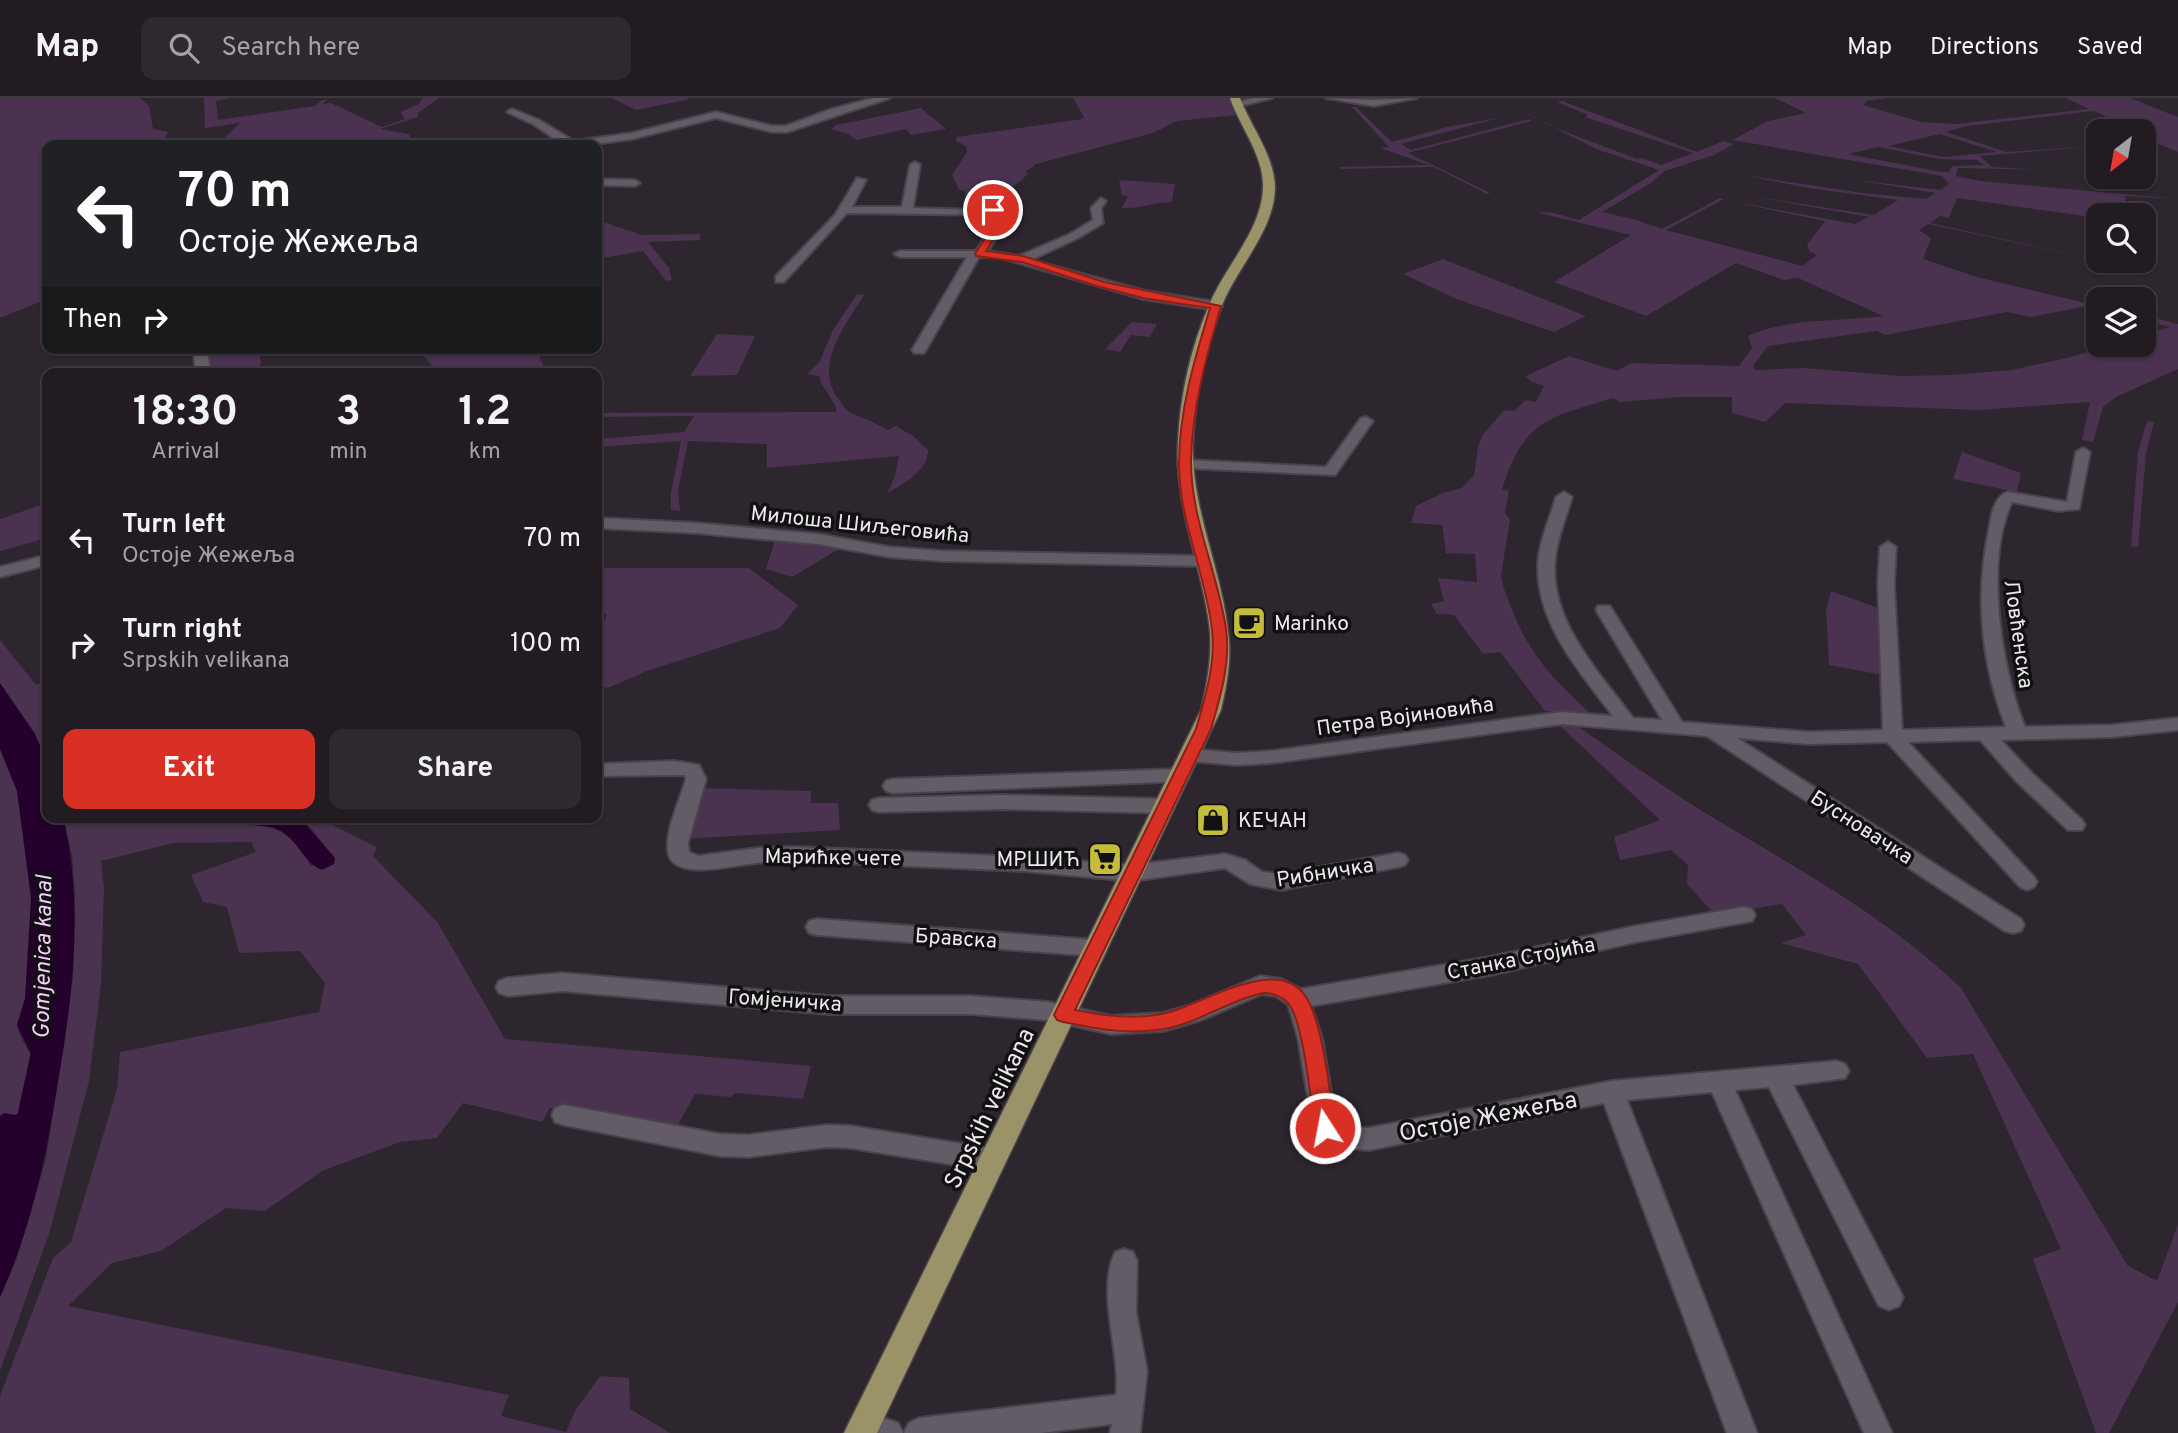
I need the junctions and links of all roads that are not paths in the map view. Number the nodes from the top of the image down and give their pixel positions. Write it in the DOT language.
graph roads {
  1 [pos="885,98"];
  2 [pos="1267,98"];
  3 [pos="1331,98"];
  4 [pos="1412,98"];
  5 [pos="1236,101"];
  6 [pos="512,112"];
  7 [pos="563,140"];
  8 [pos="602,140"];
  9 [pos="915,165"];
  10 [pos="860,180"];
  11 [pos="602,182"];
  12 [pos="635,183"];
  13 [pos="1101,201"];
  14 [pos="906,209"];
  15 [pos="845,210"];
  16 [pos="900,254"];
  17 [pos="977,254"];
  18 [pos="1023,259"];
  19 [pos="780,279"];
  20 [pos="1216,306"];
  21 [pos="919,350"];
  22 [pos="201,355"];
  23 [pos="202,368"];
  24 [pos="1366,421"];
  25 [pos="2083,452"];
  26 [pos="1185,464"];
  27 [pos="1564,498"];
  28 [pos="602,523"];
  29 [pos="1888,547"];
  30 [pos="42,561"];
  31 [pos="1203,561"];
  32 [pos="0,572"];
  33 [pos="1604,610"];
  34 [pos="1626,722"];
  35 [pos="2178,724"];
  36 [pos="1675,726"];
  37 [pos="1711,729"];
  38 [pos="1986,734"];
  39 [pos="2018,734"];
  40 [pos="1893,737"];
  41 [pos="1190,755"];
  42 [pos="602,770"];
  43 [pos="1179,776"];
  44 [pos="893,786"];
  45 [pos="879,806"];
  46 [pos="1164,806"];
  47 [pos="2074,825"];
  48 [pos="1398,860"];
  49 [pos="1132,873"];
  50 [pos="2027,882"];
  51 [pos="1744,915"];
  52 [pos="2013,925"];
  53 [pos="817,927"];
  54 [pos="1096,948"];
  55 [pos="507,987"];
  56 [pos="1298,999"];
  57 [pos="1063,1015"];
  58 [pos="1837,1071"];
  59 [pos="1777,1078"];
  60 [pos="1719,1081"];
  61 [pos="1612,1091"];
  62 [pos="564,1115"];
  63 [pos="993,1160"];
  64 [pos="1124,1261"];
  65 [pos="1889,1297"];
  66 [pos="1127,1420"];
  67 [pos="870,1431"];
  68 [pos="1878,1431"];
  69 [pos="919,1433"];
  70 [pos="1742,1433"];
  1 -- 8 [label="street"];
  2 -- 5 [label="street"];
  3 -- 4 [label="street"];
  5 -- 20 [label="main road, Srpskih velikana"];
  6 -- 7 [label="street"];
  9 -- 14 [label="street"];
  10 -- 15 [label="street"];
  11 -- 12 [label="street"];
  13 -- 18 [label="street"];
  14 -- 15 [label="street"];
  14 -- 17 [label="street"];
  15 -- 19 [label="street"];
  16 -- 17 [label="street"];
  17 -- 18 [label="street"];
  17 -- 21 [label="street"];
  18 -- 20 [label="street"];
  20 -- 26 [label="main road, Srpskih velikana"];
  22 -- 23 [label="street"];
  24 -- 26 [label="street"];
  25 -- 39 [label="street, Ловћенска"];
  26 -- 31 [label="main road, Srpskih velikana"];
  27 -- 34 [label="street"];
  28 -- 31 [label="street, Милоша Шиљеговића"];
  29 -- 40 [label="street"];
  30 -- 32 [label="street"];
  31 -- 41 [label="main road, Srpskih velikana"];
  33 -- 36 [label="street"];
  34 -- 36 [label="street, Петра Војиновића"];
  34 -- 41 [label="street, Петра Војиновића"];
  35 -- 39 [label="street, Петра Војиновића"];
  36 -- 37 [label="street, Петра Војиновића"];
  37 -- 40 [label="street, Петра Војиновића"];
  37 -- 52 [label="street, Бусновачка"];
  38 -- 39 [label="street, Петра Војиновића"];
  38 -- 40 [label="street, Петра Војиновића"];
  38 -- 47 [label="street"];
  40 -- 50 [label="street"];
  41 -- 43 [label="main road, Srpskih velikana"];
  42 -- 49 [label="street, Марићке чете"];
  43 -- 44 [label="street"];
  43 -- 46 [label="main road, Srpskih velikana"];
  45 -- 46 [label="street"];
  46 -- 49 [label="main road, Srpskih velikana"];
  48 -- 49 [label="street, Рибничка"];
  49 -- 54 [label="main road, Srpskih velikana"];
  51 -- 56 [label="street, Станка Стојића"];
  53 -- 54 [label="street, Бравска"];
  54 -- 57 [label="main road, Srpskih velikana"];
  55 -- 57 [label="street, Гомјеничка"];
  56 -- 57 [label="street"];
  56 -- 61 [label="street, Остоје Жежеља"];
  57 -- 63 [label="main road, Srpskih velikana"];
  58 -- 59 [label="street, Остоје Жежеља"];
  59 -- 60 [label="street, Остоје Жежеља"];
  59 -- 65 [label="street"];
  60 -- 61 [label="street, Остоје Жежеља"];
  60 -- 68 [label="street"];
  61 -- 70 [label="street"];
  62 -- 63 [label="street"];
  63 -- 67 [label="main road, Srpskih velikana"];
  64 -- 66 [label="street"];
  66 -- 69 [label="street"];
}
